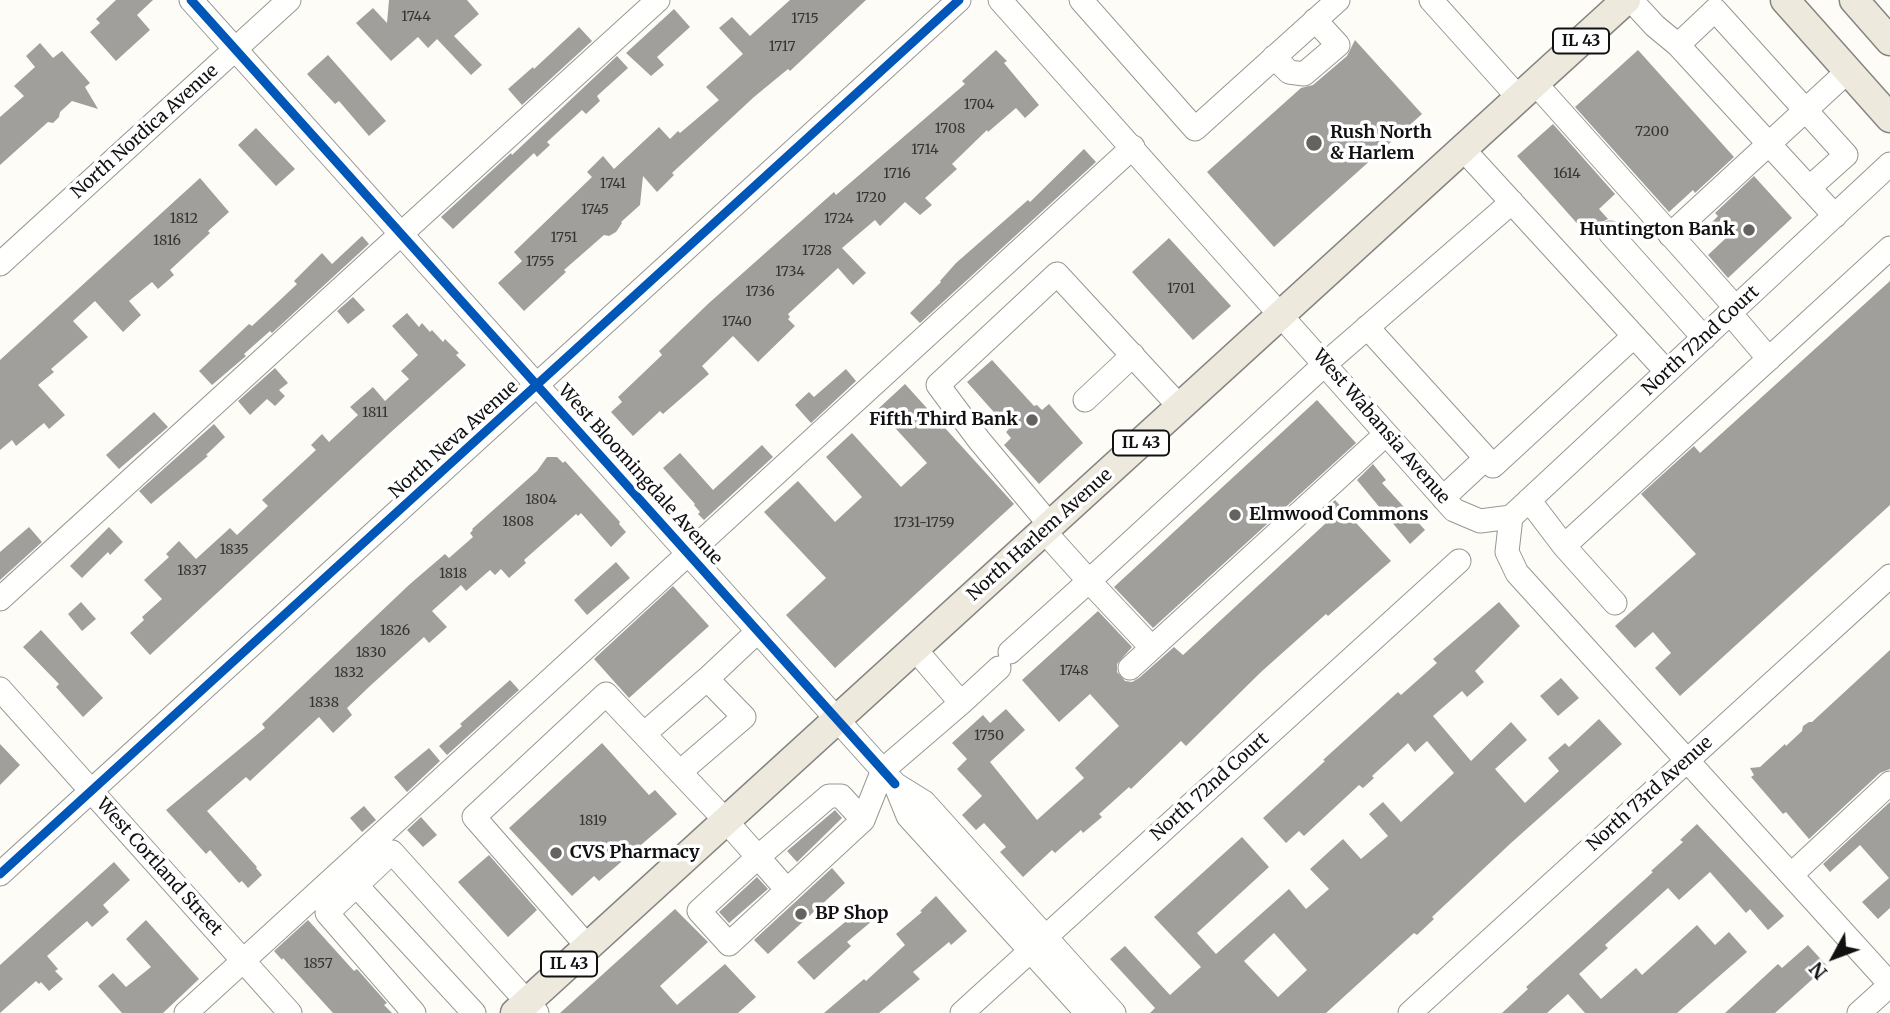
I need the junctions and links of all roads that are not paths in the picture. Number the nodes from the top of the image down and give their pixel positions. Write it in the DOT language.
graph roads {
  1 [pos="191,0"];
  2 [pos="289,0"];
  3 [pos="658,0"];
  4 [pos="959,0"];
  5 [pos="1000,0"];
  6 [pos="1081,0"];
  7 [pos="1338,0"];
  8 [pos="1431,0"];
  9 [pos="1628,0"];
  10 [pos="1785,0"];
  11 [pos="1854,0"];
  12 [pos="1315,20"];
  13 [pos="1889,37"];
  14 [pos="1678,45"];
  15 [pos="236,49"];
  16 [pos="1274,57"];
  17 [pos="1848,71"];
  18 [pos="1527,90"];
  19 [pos="1804,110"];
  20 [pos="1890,118"];
  21 [pos="1769,144"];
  22 [pos="1133,147"];
  23 [pos="1463,149"];
  24 [pos="1890,164"];
  25 [pos="1809,188"];
  26 [pos="1512,202"];
  27 [pos="1835,216"];
  28 [pos="1609,233"];
  29 [pos="402,234"];
  30 [pos="1670,235"];
  31 [pos="1890,248"];
  32 [pos="0,264"];
  33 [pos="1733,310"];
  34 [pos="1281,315"];
  35 [pos="1367,327"];
  36 [pos="1634,337"];
  37 [pos="1704,338"];
  38 [pos="1133,355"];
  39 [pos="1769,359"];
  40 [pos="1325,364"];
  41 [pos="1667,372"];
  42 [pos="537,385"];
  43 [pos="1085,400"];
  44 [pos="1180,407"];
  45 [pos="1386,434"];
  46 [pos="1486,458"];
  47 [pos="1443,498"];
  48 [pos="1529,500"];
  49 [pos="1511,517"];
  50 [pos="1047,528"];
  51 [pos="1564,546"];
  52 [pos="689,553"];
  53 [pos="1459,561"];
  54 [pos="1890,576"];
  55 [pos="1089,580"];
  56 [pos="0,598"];
  57 [pos="1615,603"];
  58 [pos="758,631"];
  59 [pos="1152,648"];
  60 [pos="915,649"];
  61 [pos="1130,668"];
  62 [pos="707,679"];
  63 [pos="0,689"];
  64 [pos="961,703"];
  65 [pos="838,719"];
  66 [pos="645,734"];
  67 [pos="1687,760"];
  68 [pos="680,772"];
  69 [pos="889,777"];
  70 [pos="1890,783"];
  71 [pos="92,791"];
  72 [pos="863,820"];
  73 [pos="726,821"];
  74 [pos="758,857"];
  75 [pos="0,874"];
  76 [pos="1791,875"];
  77 [pos="357,886"];
  78 [pos="787,890"];
  79 [pos="1037,944"];
  80 [pos="588,947"];
  81 [pos="243,960"];
  82 [pos="1890,984"];
  83 [pos="527,1009"];
  84 [pos="195,1010"];
  85 [pos="290,1013"];
  86 [pos="414,1013"];
  87 [pos="474,1013"];
  88 [pos="962,1013"];
  89 [pos="1087,1013"];
  90 [pos="1114,1013"];
  91 [pos="1410,1013"];
  92 [pos="1859,1013"];
  1 -- 15 [label="street, West Bloomingdale Avenue"];
  2 -- 15 [label="street, North Nordica Avenue"];
  3 -- 29 [label="street"];
  4 -- 42 [label="street, North Neva Avenue"];
  5 -- 22 [label="street, West Wabansia Avenue"];
  6 -- 16 [label="street"];
  7 -- 12 [label="street"];
  8 -- 18 [label="street"];
  9 -- 14 [label="street"];
  9 -- 18 [label="main road, North Harlem Avenue / IL 43"];
  10 -- 17 [label="main road"];
  11 -- 13 [label="main road"];
  12 -- 16 [label="street"];
  12 -- 16 [label="street"];
  14 -- 19 [label="street"];
  14 -- 21 [label="street"];
  15 -- 29 [label="street, West Bloomingdale Avenue"];
  15 -- 32 [label="street, North Nordica Avenue"];
  17 -- 19 [label="street"];
  17 -- 20 [label="main road"];
  18 -- 23 [label="main road, North Harlem Avenue / IL 43"];
  18 -- 30 [label="street"];
  19 -- 21 [label="street"];
  19 -- 25 [label="street"];
  21 -- 25 [label="street"];
  21 -- 30 [label="street"];
  22 -- 34 [label="street, West Wabansia Avenue"];
  22 -- 52 [label="street"];
  23 -- 26 [label="street"];
  23 -- 34 [label="main road, North Harlem Avenue / IL 43"];
  24 -- 27 [label="street, North 72nd Court"];
  25 -- 27 [label="street"];
  26 -- 35 [label="street"];
  26 -- 36 [label="street"];
  27 -- 33 [label="street, North 72nd Court"];
  28 -- 37 [label="street"];
  29 -- 42 [label="street, West Bloomingdale Avenue"];
  29 -- 56 [label="street"];
  30 -- 33 [label="street"];
  31 -- 39 [label="street"];
  33 -- 37 [label="street, North 72nd Court"];
  33 -- 39 [label="street"];
  34 -- 40 [label="street, West Wabansia Avenue"];
  34 -- 44 [label="main road, North Harlem Avenue / IL 43"];
  35 -- 40 [label="street"];
  35 -- 46 [label="street"];
  36 -- 41 [label="street"];
  36 -- 46 [label="street"];
  37 -- 41 [label="street, North 72nd Court"];
  38 -- 43 [label="street"];
  38 -- 44 [label="street"];
  38 -- 50 [label="street"];
  39 -- 51 [label="street"];
  40 -- 45 [label="street, West Wabansia Avenue"];
  40 -- 55 [label="street"];
  41 -- 48 [label="street, North 72nd Court"];
  42 -- 52 [label="street, West Bloomingdale Avenue"];
  42 -- 71 [label="street, North Neva Avenue"];
  44 -- 50 [label="main road, North Harlem Avenue / IL 43"];
  45 -- 47 [label="street, West Wabansia Avenue"];
  45 -- 59 [label="street"];
  46 -- 47 [label="street"];
  47 -- 49 [label="street, West Wabansia Avenue"];
  48 -- 49 [label="street, North 72nd Court"];
  48 -- 51 [label="street"];
  49 -- 67 [label="street"];
  50 -- 55 [label="street"];
  50 -- 60 [label="main road, North Harlem Avenue / IL 43"];
  51 -- 57 [label="street"];
  52 -- 58 [label="street, West Bloomingdale Avenue"];
  52 -- 81 [label="street"];
  53 -- 79 [label="street, North 72nd Court"];
  54 -- 67 [label="street, North 73rd Avenue"];
  55 -- 59 [label="street"];
  55 -- 64 [label="street"];
  58 -- 62 [label="street"];
  58 -- 65 [label="street, West Bloomingdale Avenue"];
  59 -- 61 [label="street"];
  60 -- 64 [label="street"];
  60 -- 65 [label="main road, North Harlem Avenue / IL 43"];
  62 -- 66 [label="street"];
  62 -- 68 [label="street"];
  63 -- 71 [label="street, West Cortland Street"];
  64 -- 69 [label="street"];
  65 -- 69 [label="street, West Bloomingdale Avenue"];
  65 -- 73 [label="main road, North Harlem Avenue / IL 43"];
  66 -- 68 [label="street"];
  66 -- 80 [label="street"];
  67 -- 76 [label="street"];
  67 -- 91 [label="street, North 73rd Avenue"];
  68 -- 73 [label="street"];
  69 -- 72 [label="street"];
  69 -- 79 [label="street, West Bloomingdale Avenue"];
  70 -- 76 [label="street"];
  71 -- 75 [label="street, North Neva Avenue"];
  71 -- 81 [label="street, West Cortland Street"];
  72 -- 74 [label="street"];
  72 -- 78 [label="street"];
  73 -- 74 [label="street"];
  73 -- 80 [label="main road, North Harlem Avenue / IL 43"];
  74 -- 78 [label="street"];
  74 -- 78 [label="street"];
  76 -- 82 [label="street"];
  77 -- 83 [label="street"];
  77 -- 86 [label="street"];
  77 -- 87 [label="street"];
  79 -- 88 [label="street, North 72nd Court"];
  79 -- 89 [label="street, West Bloomingdale Avenue"];
  79 -- 90 [label="street, West Bloomingdale Avenue"];
  80 -- 83 [label="main road, North Harlem Avenue / IL 43"];
  81 -- 84 [label="street"];
  81 -- 85 [label="street, West Cortland Street"];
  82 -- 92 [label="street"];
}
